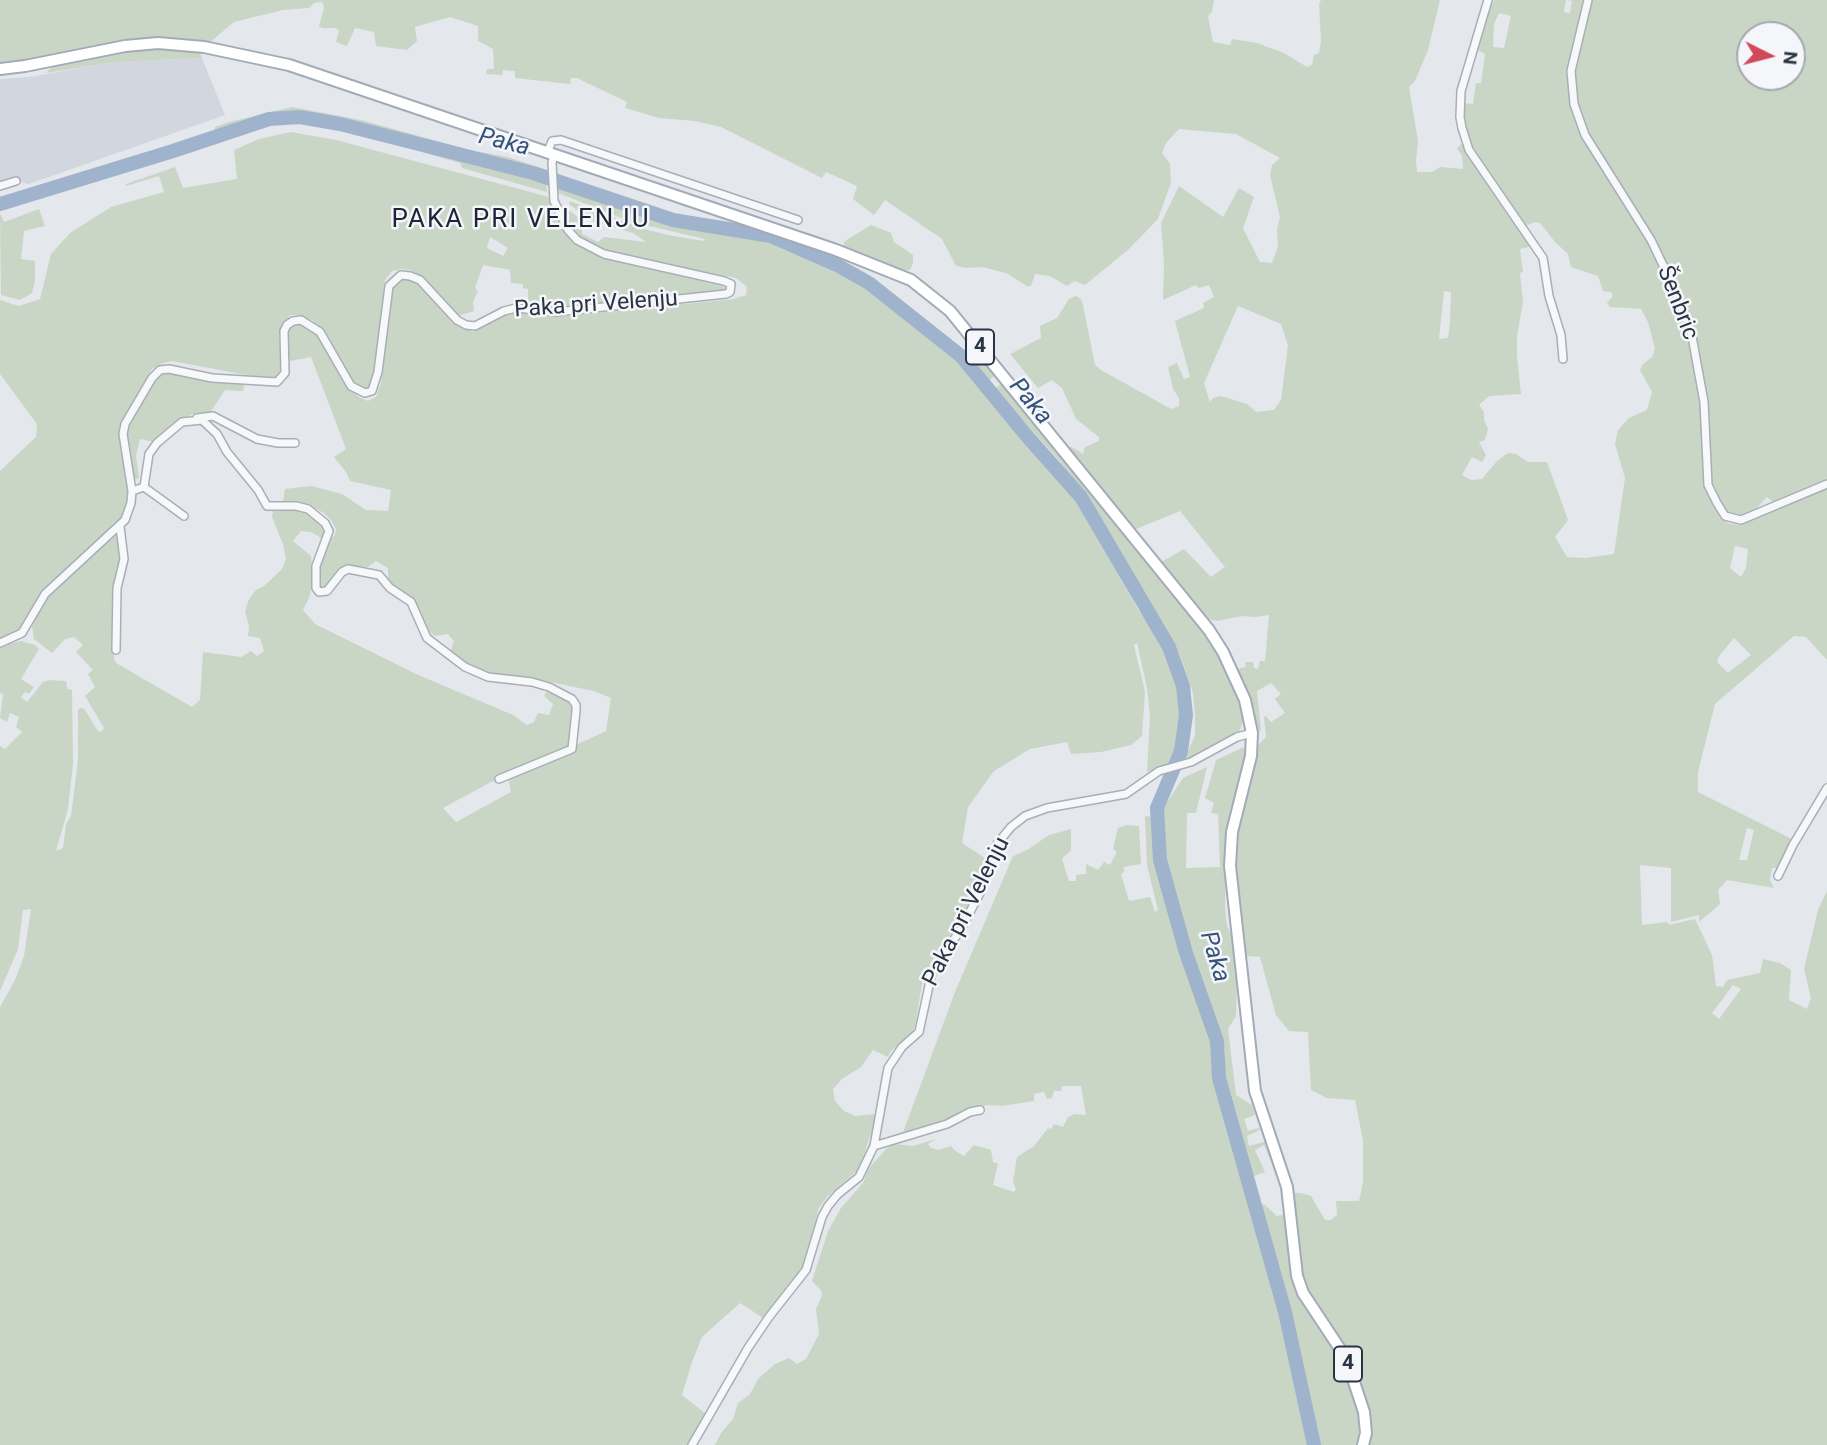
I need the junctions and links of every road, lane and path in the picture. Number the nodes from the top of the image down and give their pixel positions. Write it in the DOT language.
graph roads {
  1 [pos="1488,0"];
  2 [pos="1588,0"];
  3 [pos="0,69"];
  4 [pos="551,153"];
  5 [pos="16,181"];
  6 [pos="0,186"];
  7 [pos="798,220"];
  8 [pos="1563,359"];
  9 [pos="193,419"];
  10 [pos="295,443"];
  11 [pos="1827,484"];
  12 [pos="144,487"];
  13 [pos="132,491"];
  14 [pos="184,516"];
  15 [pos="120,527"];
  16 [pos="0,643"];
  17 [pos="116,650"];
  18 [pos="1252,733"];
  19 [pos="499,779"];
  20 [pos="1827,788"];
  21 [pos="1778,876"];
  22 [pos="980,1110"];
  23 [pos="874,1146"];
  24 [pos="692,1445"];
  25 [pos="1363,1445"];
  1 -- 8 [label="street"];
  2 -- 11 [label="street, Šenbric"];
  3 -- 4 [label="main road, 4"];
  4 -- 7 [label="street"];
  4 -- 13 [label="street, Paka pri Velenju"];
  4 -- 18 [label="main road, 4"];
  5 -- 6 [label="street"];
  9 -- 10 [label="street"];
  9 -- 12 [label="street"];
  9 -- 19 [label="street"];
  12 -- 13 [label="street"];
  12 -- 14 [label="street"];
  13 -- 15 [label="street, Paka pri Velenju"];
  15 -- 16 [label="street, Paka pri Velenju"];
  15 -- 17 [label="street"];
  18 -- 23 [label="street, Paka pri Velenju"];
  18 -- 25 [label="main road, 4"];
  20 -- 21 [label="street"];
  22 -- 23 [label="street"];
  23 -- 24 [label="street, Paka pri Velenju"];
}
